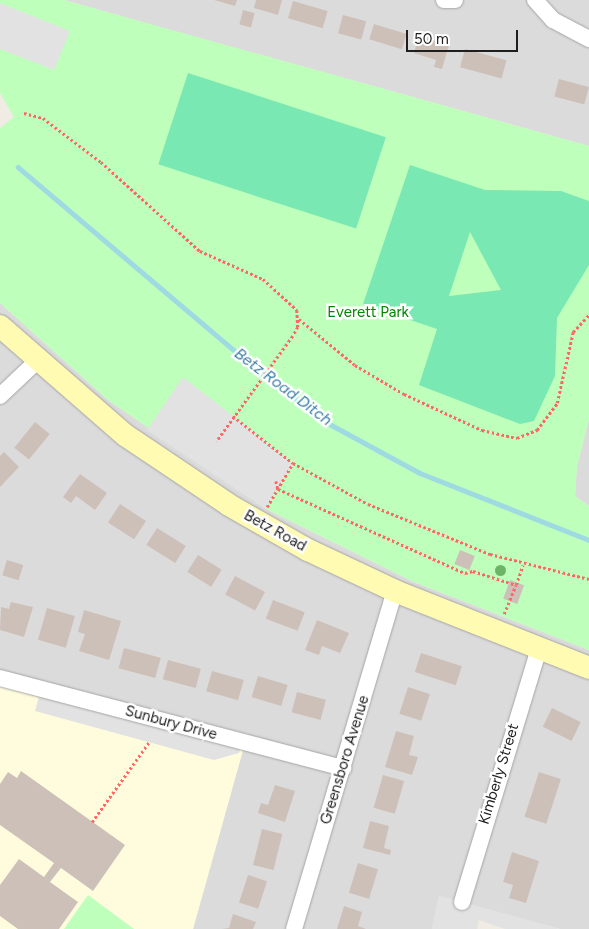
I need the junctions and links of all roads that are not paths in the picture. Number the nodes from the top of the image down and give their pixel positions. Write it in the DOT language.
graph roads {
  1 [pos="444,0"];
  2 [pos="455,0"];
  3 [pos="535,0"];
  4 [pos="589,39"];
  5 [pos="0,326"];
  6 [pos="37,360"];
  7 [pos="0,396"];
  8 [pos="395,591"];
  9 [pos="539,648"];
  10 [pos="589,668"];
  11 [pos="0,678"];
  12 [pos="343,768"];
  13 [pos="462,902"];
  14 [pos="294,929"];
  1 -- 2 [label="street"];
  3 -- 4 [label="street"];
  5 -- 6 [label="street, Betz Road"];
  6 -- 7 [label="street"];
  6 -- 8 [label="street, Betz Road"];
  8 -- 9 [label="street, Betz Road"];
  8 -- 12 [label="street, Greensboro Avenue"];
  9 -- 10 [label="street, Betz Road"];
  9 -- 13 [label="street, Kimberly Street"];
  11 -- 12 [label="street, Sunbury Drive"];
  12 -- 14 [label="street, Greensboro Avenue"];
}
